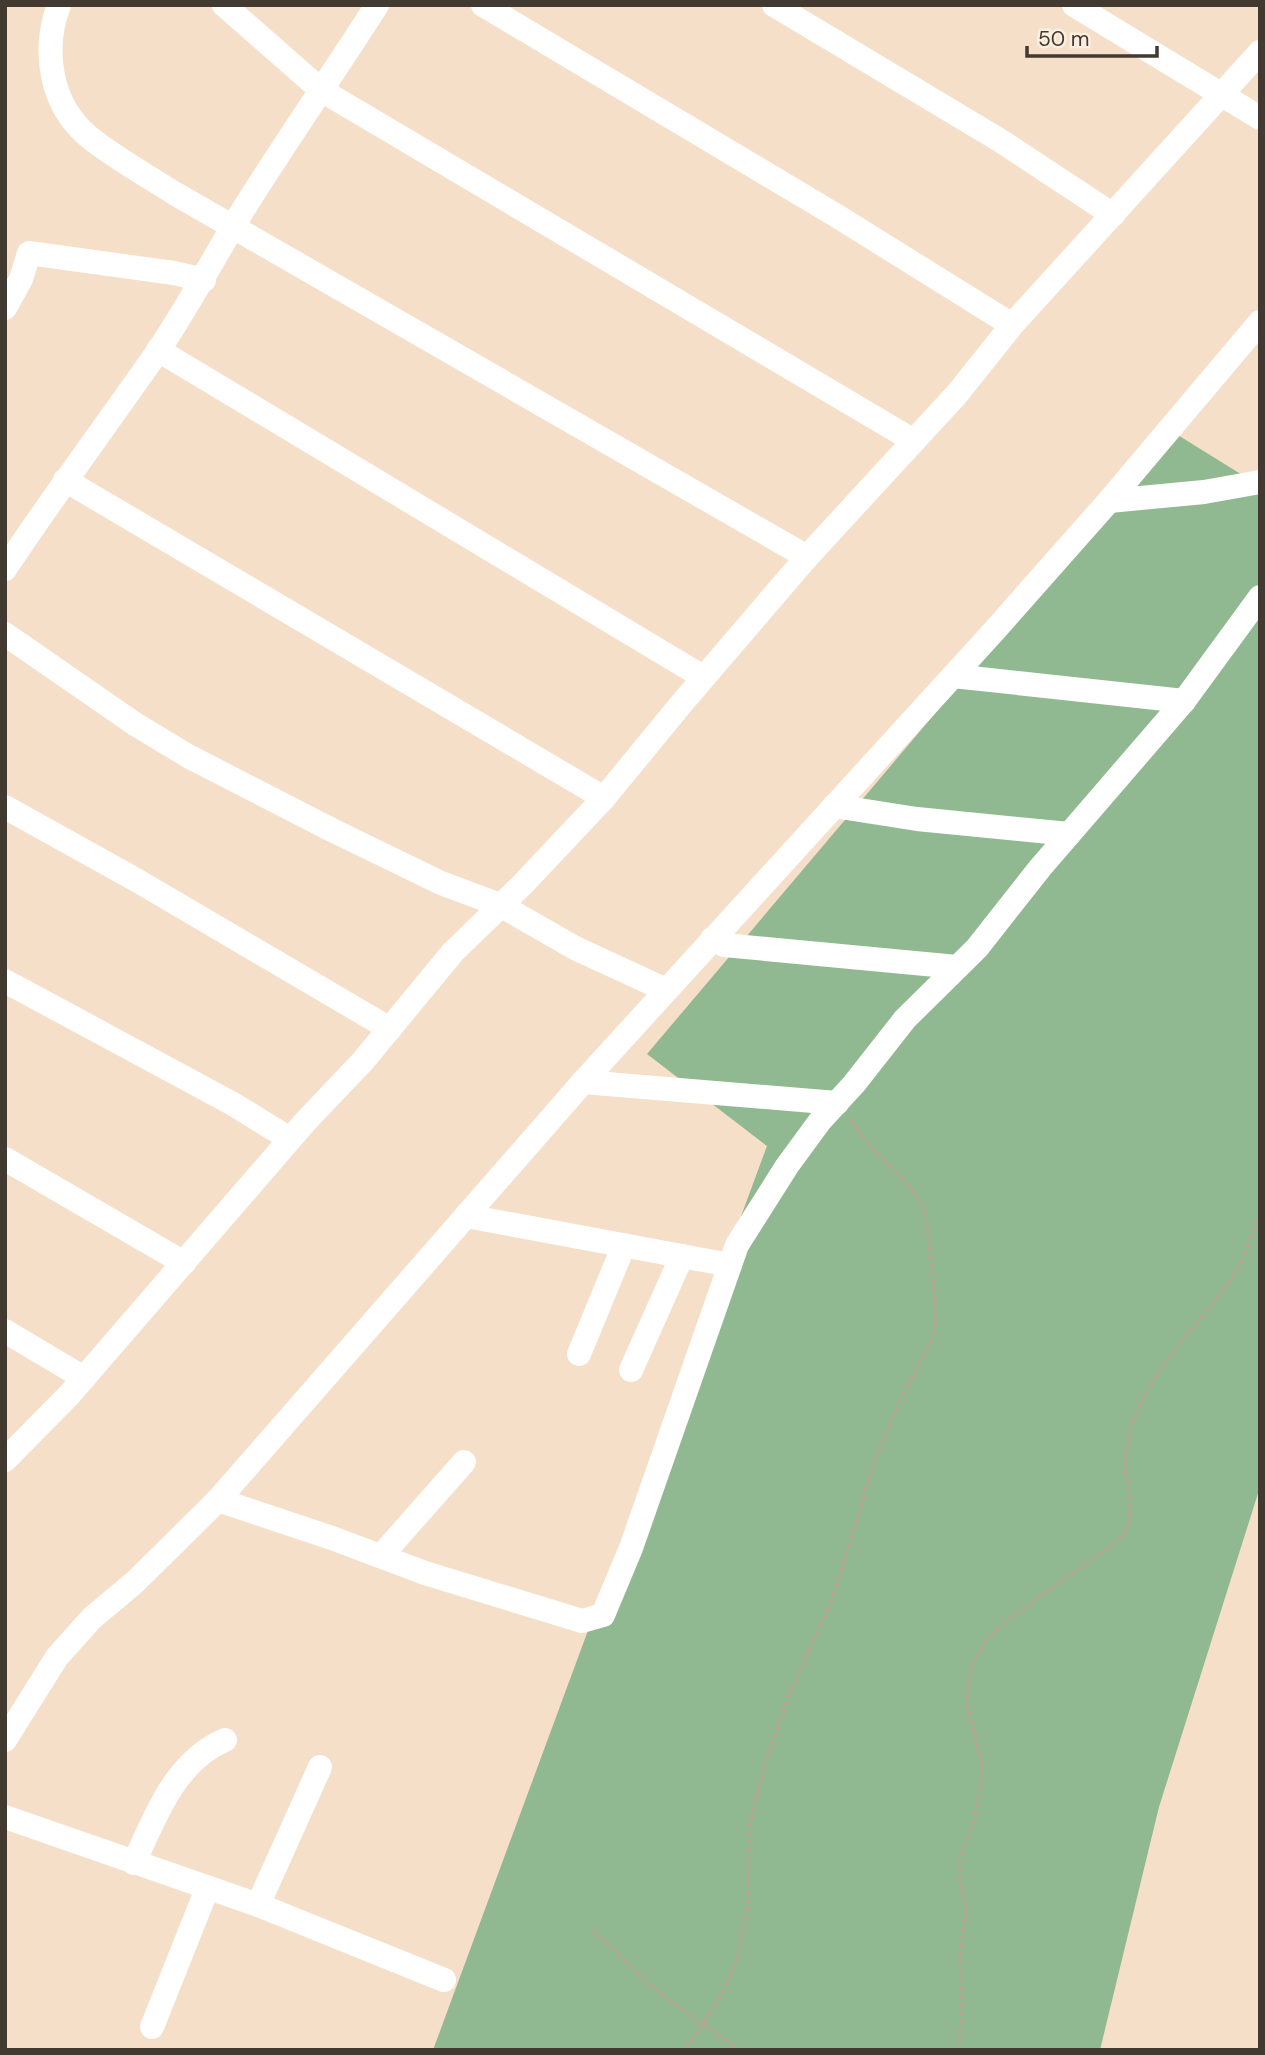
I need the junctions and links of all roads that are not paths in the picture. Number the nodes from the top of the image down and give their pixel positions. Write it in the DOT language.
graph roads {
  1 [pos="60,5"];
  2 [pos="224,5"];
  3 [pos="377,5"];
  4 [pos="482,5"];
  5 [pos="774,5"];
  6 [pos="1074,5"];
  7 [pos="1260,52"];
  8 [pos="321,90"];
  9 [pos="1222,96"];
  10 [pos="1260,118"];
  11 [pos="1113,215"];
  12 [pos="233,226"];
  13 [pos="204,280"];
  14 [pos="5,308"];
  15 [pos="1260,322"];
  16 [pos="1012,325"];
  17 [pos="158,350"];
  18 [pos="914,440"];
  19 [pos="65,480"];
  20 [pos="1260,482"];
  21 [pos="1110,501"];
  22 [pos="807,557"];
  23 [pos="5,569"];
  24 [pos="1260,597"];
  25 [pos="5,634"];
  26 [pos="953,676"];
  27 [pos="704,677"];
  28 [pos="1184,701"];
  29 [pos="604,798"];
  30 [pos="834,806"];
  31 [pos="5,807"];
  32 [pos="1069,834"];
  33 [pos="500,905"];
  34 [pos="712,939"];
  35 [pos="957,967"];
  36 [pos="5,981"];
  37 [pos="666,990"];
  38 [pos="390,1029"];
  39 [pos="583,1082"];
  40 [pos="837,1103"];
  41 [pos="290,1139"];
  42 [pos="5,1159"];
  43 [pos="466,1216"];
  44 [pos="624,1245"];
  45 [pos="682,1256"];
  46 [pos="184,1263"];
  47 [pos="730,1265"];
  48 [pos="5,1331"];
  49 [pos="579,1354"];
  50 [pos="631,1370"];
  51 [pos="84,1378"];
  52 [pos="5,1460"];
  53 [pos="464,1462"];
  54 [pos="218,1500"];
  55 [pos="382,1556"];
  56 [pos="5,1740"];
  57 [pos="225,1740"];
  58 [pos="320,1767"];
  59 [pos="5,1817"];
  60 [pos="134,1863"];
  61 [pos="206,1889"];
  62 [pos="258,1905"];
  63 [pos="444,1980"];
  64 [pos="152,2027"];
  1 -- 12 [label="street"];
  2 -- 8 [label="street"];
  3 -- 8 [label="street"];
  4 -- 16 [label="street"];
  5 -- 11 [label="street"];
  6 -- 9 [label="street"];
  7 -- 9 [label="street"];
  8 -- 12 [label="street"];
  8 -- 18 [label="street"];
  9 -- 10 [label="street"];
  9 -- 11 [label="street"];
  11 -- 16 [label="street"];
  12 -- 13 [label="street"];
  12 -- 22 [label="street"];
  13 -- 14 [label="street"];
  13 -- 17 [label="street"];
  15 -- 21 [label="street"];
  16 -- 18 [label="street"];
  17 -- 19 [label="street"];
  17 -- 27 [label="street"];
  18 -- 22 [label="street"];
  19 -- 23 [label="street"];
  19 -- 29 [label="street"];
  20 -- 21 [label="street"];
  21 -- 26 [label="street"];
  22 -- 27 [label="street"];
  24 -- 28 [label="street"];
  25 -- 33 [label="street"];
  26 -- 28 [label="street"];
  26 -- 30 [label="street"];
  27 -- 29 [label="street"];
  28 -- 32 [label="street"];
  29 -- 33 [label="street"];
  30 -- 32 [label="street"];
  30 -- 34 [label="street"];
  31 -- 38 [label="street"];
  32 -- 35 [label="street"];
  33 -- 37 [label="street"];
  33 -- 38 [label="street"];
  34 -- 35 [label="street"];
  34 -- 37 [label="street"];
  35 -- 40 [label="street"];
  36 -- 41 [label="street"];
  37 -- 39 [label="street"];
  38 -- 41 [label="street"];
  39 -- 40 [label="street"];
  39 -- 43 [label="street"];
  40 -- 47 [label="street"];
  41 -- 46 [label="street"];
  42 -- 46 [label="street"];
  43 -- 44 [label="street"];
  43 -- 54 [label="street"];
  44 -- 45 [label="street"];
  44 -- 49 [label="street"];
  45 -- 47 [label="street"];
  45 -- 50 [label="street"];
  46 -- 51 [label="street"];
  47 -- 55 [label="street"];
  48 -- 51 [label="street"];
  51 -- 52 [label="street"];
  53 -- 55 [label="street"];
  54 -- 55 [label="street"];
  54 -- 56 [label="street"];
  57 -- 60 [label="street"];
  58 -- 62 [label="street"];
  59 -- 60 [label="street"];
  60 -- 61 [label="street"];
  61 -- 62 [label="street"];
  61 -- 64 [label="street"];
  62 -- 63 [label="street"];
}
